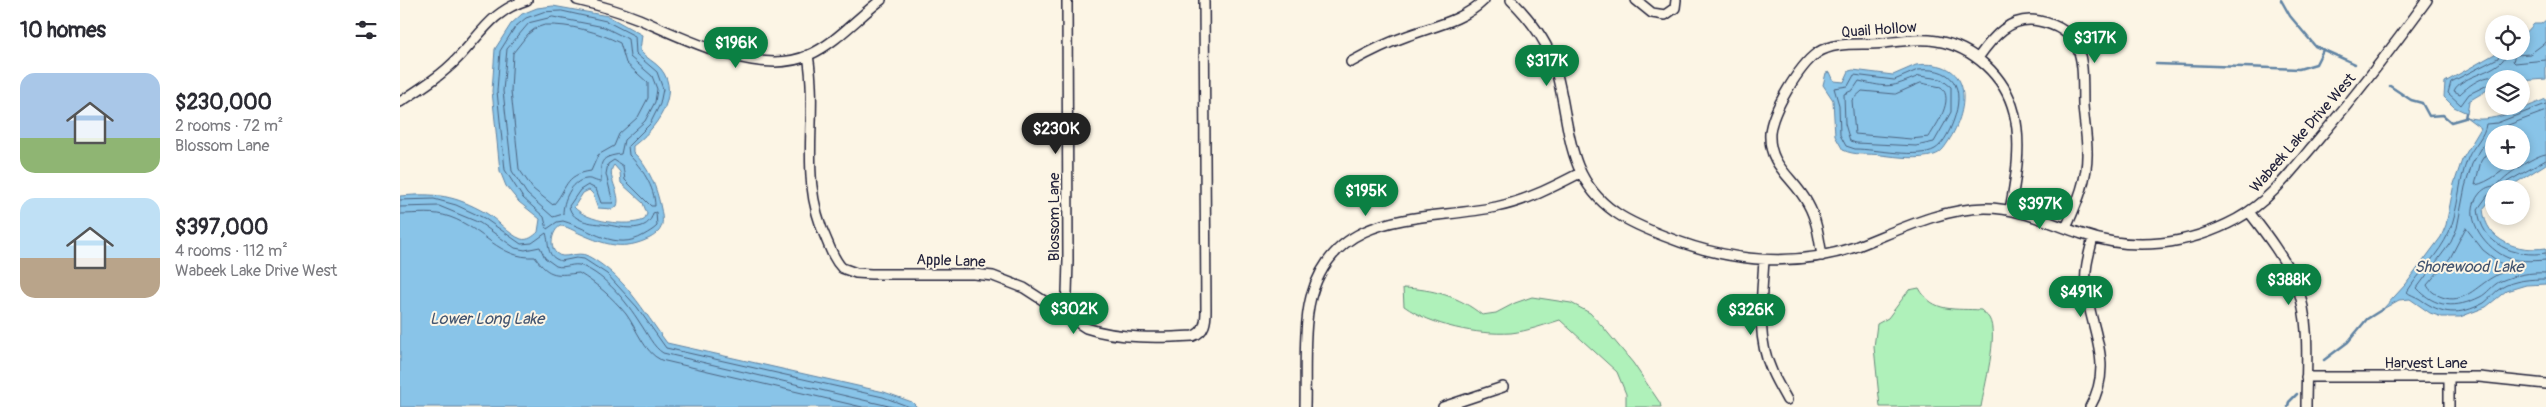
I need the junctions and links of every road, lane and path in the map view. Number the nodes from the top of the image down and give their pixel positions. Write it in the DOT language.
graph roads {
  1 [pos="527,0"];
  2 [pos="577,0"];
  3 [pos="881,0"];
  4 [pos="1067,0"];
  5 [pos="1204,0"];
  6 [pos="1484,0"];
  7 [pos="1511,0"];
  8 [pos="1636,0"];
  9 [pos="1676,0"];
  10 [pos="2427,0"];
  11 [pos="808,56"];
  12 [pos="1978,58"];
  13 [pos="1350,62"];
  14 [pos="400,102"];
  15 [pos="1580,173"];
  16 [pos="2010,210"];
  17 [pos="2249,212"];
  18 [pos="2066,228"];
  19 [pos="2093,238"];
  20 [pos="1822,256"];
  21 [pos="1764,260"];
  22 [pos="1063,313"];
  23 [pos="2306,377"];
  24 [pos="2449,377"];
  25 [pos="2546,384"];
  26 [pos="1503,387"];
  27 [pos="1787,400"];
  28 [pos="1306,407"];
  29 [pos="1443,407"];
  30 [pos="2090,407"];
  31 [pos="2306,407"];
  32 [pos="2449,407"];
  1 -- 14 [label="street"];
  2 -- 11 [label="street"];
  3 -- 11 [label="street"];
  4 -- 22 [label="street, Blossom Lane"];
  5 -- 22 [label="street, Apple Lane"];
  6 -- 13 [label="street"];
  7 -- 15 [label="street, Wabeek Lake Drive West"];
  8 -- 9 [label="street"];
  10 -- 17 [label="street, Wabeek Lake Drive West"];
  11 -- 22 [label="street, Apple Lane"];
  12 -- 16 [label="street, Quail Hollow"];
  12 -- 18 [label="street"];
  12 -- 20 [label="street, Quail Hollow"];
  15 -- 21 [label="street, Wabeek Lake Drive West"];
  15 -- 28 [label="street"];
  16 -- 18 [label="street, Wabeek Lake Drive West"];
  16 -- 20 [label="street, Wabeek Lake Drive West"];
  17 -- 19 [label="street, Wabeek Lake Drive West"];
  17 -- 23 [label="street"];
  18 -- 19 [label="street, Wabeek Lake Drive West"];
  19 -- 30 [label="street"];
  20 -- 21 [label="street, Wabeek Lake Drive West"];
  21 -- 27 [label="street"];
  23 -- 24 [label="street, Harvest Lane"];
  23 -- 31 [label="street"];
  24 -- 25 [label="street, Harvest Lane"];
  24 -- 32 [label="street"];
  26 -- 29 [label="street"];
}
